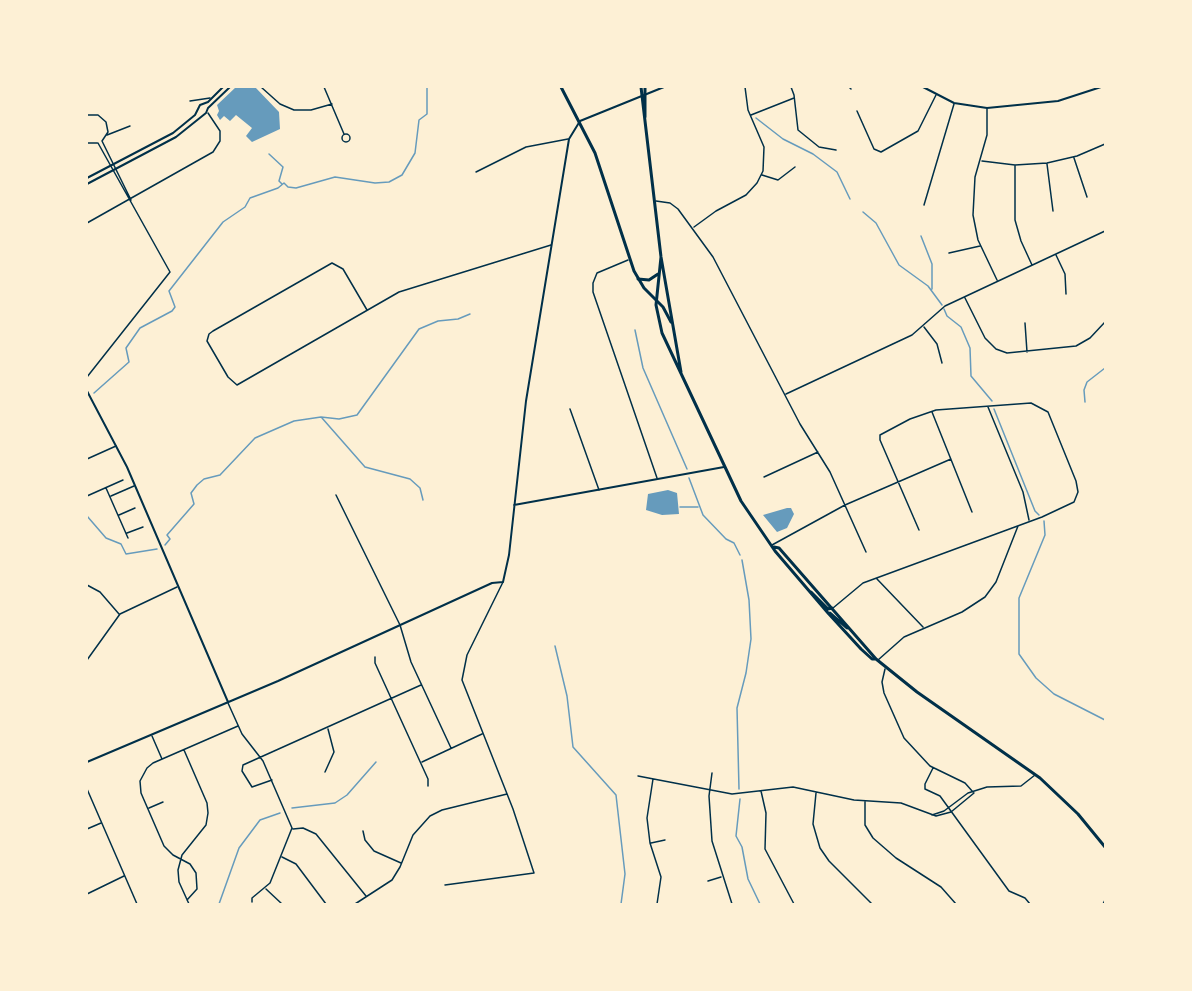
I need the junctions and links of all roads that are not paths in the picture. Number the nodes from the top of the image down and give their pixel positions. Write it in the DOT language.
graph roads {
  1 [pos="223,87"];
  2 [pos="230,87"];
  3 [pos="261,87"];
  4 [pos="324,87"];
  5 [pos="561,87"];
  6 [pos="643,87"];
  7 [pos="664,87"];
  8 [pos="745,87"];
  9 [pos="791,87"];
  10 [pos="923,87"];
  11 [pos="1101,87"];
  12 [pos="216,95"];
  13 [pos="644,95"];
  14 [pos="936,95"];
  15 [pos="795,98"];
  16 [pos="190,102"];
  17 [pos="954,103"];
  18 [pos="205,104"];
  19 [pos="332,104"];
  20 [pos="208,108"];
  21 [pos="987,108"];
  22 [pos="198,111"];
  23 [pos="857,111"];
  24 [pos="207,112"];
  25 [pos="202,114"];
  26 [pos="87,115"];
  27 [pos="750,115"];
  28 [pos="580,121"];
  29 [pos="130,126"];
  30 [pos="344,134"];
  31 [pos="106,135"];
  32 [pos="569,139"];
  33 [pos="102,141"];
  34 [pos="88,143"];
  35 [pos="98,143"];
  36 [pos="1105,145"];
  37 [pos="87,148"];
  38 [pos="836,150"];
  39 [pos="1074,157"];
  40 [pos="981,160"];
  41 [pos="1047,163"];
  42 [pos="114,164"];
  43 [pos="1015,165"];
  44 [pos="109,166"];
  45 [pos="795,167"];
  46 [pos="116,169"];
  47 [pos="112,171"];
  48 [pos="476,172"];
  49 [pos="762,174"];
  50 [pos="87,178"];
  51 [pos="87,184"];
  52 [pos="1087,197"];
  53 [pos="131,200"];
  54 [pos="655,201"];
  55 [pos="924,205"];
  56 [pos="1053,211"];
  57 [pos="87,223"];
  58 [pos="693,227"];
  59 [pos="1105,231"];
  60 [pos="551,245"];
  61 [pos="980,246"];
  62 [pos="949,253"];
  63 [pos="1056,255"];
  64 [pos="661,257"];
  65 [pos="629,260"];
  66 [pos="1032,266"];
  67 [pos="659,272"];
  68 [pos="638,279"];
  69 [pos="998,282"];
  70 [pos="1066,294"];
  71 [pos="965,297"];
  72 [pos="657,300"];
  73 [pos="367,310"];
  74 [pos="671,322"];
  75 [pos="1105,322"];
  76 [pos="1025,323"];
  77 [pos="923,327"];
  78 [pos="1027,353"];
  79 [pos="942,363"];
  80 [pos="681,372"];
  81 [pos="87,377"];
  82 [pos="87,391"];
  83 [pos="785,394"];
  84 [pos="988,407"];
  85 [pos="570,409"];
  86 [pos="932,411"];
  87 [pos="117,446"];
  88 [pos="818,452"];
  89 [pos="87,459"];
  90 [pos="951,459"];
  91 [pos="724,467"];
  92 [pos="764,477"];
  93 [pos="657,479"];
  94 [pos="123,480"];
  95 [pos="898,482"];
  96 [pos="135,486"];
  97 [pos="106,488"];
  98 [pos="599,490"];
  99 [pos="336,495"];
  100 [pos="87,496"];
  101 [pos="110,497"];
  102 [pos="514,505"];
  103 [pos="845,505"];
  104 [pos="135,508"];
  105 [pos="972,512"];
  106 [pos="118,515"];
  107 [pos="1029,521"];
  108 [pos="1018,526"];
  109 [pos="142,527"];
  110 [pos="919,530"];
  111 [pos="127,534"];
  112 [pos="128,538"];
  113 [pos="773,546"];
  114 [pos="866,552"];
  115 [pos="877,579"];
  116 [pos="503,582"];
  117 [pos="87,585"];
  118 [pos="178,586"];
  119 [pos="810,592"];
  120 [pos="832,608"];
  121 [pos="828,613"];
  122 [pos="120,614"];
  123 [pos="400,625"];
  124 [pos="923,627"];
  125 [pos="849,629"];
  126 [pos="375,657"];
  127 [pos="87,660"];
  128 [pos="876,660"];
  129 [pos="886,668"];
  130 [pos="421,685"];
  131 [pos="392,699"];
  132 [pos="228,702"];
  133 [pos="238,726"];
  134 [pos="328,728"];
  135 [pos="482,734"];
  136 [pos="152,736"];
  137 [pos="451,748"];
  138 [pos="184,750"];
  139 [pos="260,756"];
  140 [pos="163,759"];
  141 [pos="87,762"];
  142 [pos="421,762"];
  143 [pos="933,768"];
  144 [pos="325,772"];
  145 [pos="712,773"];
  146 [pos="1036,775"];
  147 [pos="638,776"];
  148 [pos="653,778"];
  149 [pos="272,780"];
  150 [pos="428,786"];
  151 [pos="87,789"];
  152 [pos="709,790"];
  153 [pos="761,790"];
  154 [pos="817,792"];
  155 [pos="974,793"];
  156 [pos="507,794"];
  157 [pos="163,802"];
  158 [pos="865,802"];
  159 [pos="948,808"];
  160 [pos="148,809"];
  161 [pos="951,812"];
  162 [pos="932,815"];
  163 [pos="102,822"];
  164 [pos="292,828"];
  165 [pos="87,829"];
  166 [pos="363,831"];
  167 [pos="665,840"];
  168 [pos="650,843"];
  169 [pos="1105,847"];
  170 [pos="282,857"];
  171 [pos="181,859"];
  172 [pos="402,863"];
  173 [pos="125,876"];
  174 [pos="722,877"];
  175 [pos="708,881"];
  176 [pos="445,885"];
  177 [pos="266,888"];
  178 [pos="87,894"];
  179 [pos="366,896"];
  180 [pos="187,900"];
  181 [pos="1105,900"];
  182 [pos="252,902"];
  183 [pos="137,904"];
  184 [pos="189,904"];
  185 [pos="282,904"];
  186 [pos="326,904"];
  187 [pos="355,904"];
  188 [pos="657,904"];
  189 [pos="732,904"];
  190 [pos="794,904"];
  191 [pos="872,904"];
  192 [pos="956,904"];
  193 [pos="1030,904"];
  194 [pos="1104,904"];
  1 -- 12 [label="street"];
  2 -- 20 [label="street"];
  3 -- 19 [label="street"];
  4 -- 19 [label="street"];
  5 -- 28 [label="main road"];
  6 -- 13 [label="main road"];
  7 -- 13 [label="street"];
  8 -- 27 [label="street"];
  9 -- 15 [label="street"];
  10 -- 14 [label="street"];
  11 -- 21 [label="street"];
  12 -- 16 [label="street"];
  12 -- 18 [label="street"];
  13 -- 28 [label="street"];
  13 -- 54 [label="main road"];
  14 -- 17 [label="street"];
  14 -- 23 [label="street"];
  15 -- 27 [label="street"];
  15 -- 38 [label="street"];
  17 -- 21 [label="street"];
  17 -- 55 [label="street"];
  18 -- 20 [label="street"];
  18 -- 22 [label="street"];
  19 -- 30 [label="street"];
  20 -- 24 [label="street"];
  21 -- 40 [label="street"];
  22 -- 25 [label="street"];
  22 -- 42 [label="street"];
  24 -- 25 [label="street"];
  24 -- 53 [label="street"];
  25 -- 46 [label="street"];
  26 -- 31 [label="street"];
  27 -- 49 [label="street"];
  28 -- 32 [label="street"];
  28 -- 65 [label="main road"];
  29 -- 31 [label="street"];
  31 -- 33 [label="street"];
  32 -- 48 [label="street"];
  32 -- 60 [label="street"];
  33 -- 35 [label="street"];
  33 -- 42 [label="street"];
  34 -- 35 [label="street"];
  34 -- 37 [label="street"];
  35 -- 44 [label="street"];
  36 -- 39 [label="street"];
  39 -- 41 [label="street"];
  39 -- 52 [label="street"];
  40 -- 43 [label="street"];
  40 -- 61 [label="street"];
  41 -- 43 [label="street"];
  41 -- 56 [label="street"];
  42 -- 44 [label="street"];
  42 -- 46 [label="street"];
  43 -- 66 [label="street"];
  44 -- 47 [label="street"];
  44 -- 50 [label="street"];
  45 -- 49 [label="street"];
  46 -- 47 [label="street"];
  46 -- 53 [label="street"];
  47 -- 51 [label="street"];
  47 -- 53 [label="street"];
  49 -- 58 [label="street"];
  53 -- 57 [label="street"];
  53 -- 81 [label="street"];
  54 -- 58 [label="street"];
  54 -- 64 [label="main road"];
  58 -- 83 [label="street"];
  59 -- 63 [label="street"];
  60 -- 73 [label="street"];
  60 -- 102 [label="street"];
  61 -- 62 [label="street"];
  61 -- 69 [label="street"];
  63 -- 66 [label="street"];
  63 -- 70 [label="street"];
  64 -- 67 [label="main road"];
  64 -- 74 [label="main road"];
  65 -- 68 [label="main road"];
  65 -- 93 [label="street"];
  66 -- 69 [label="street"];
  67 -- 68 [label="main road"];
  67 -- 72 [label="main road"];
  68 -- 72 [label="main road"];
  69 -- 71 [label="street"];
  71 -- 77 [label="street"];
  71 -- 78 [label="street"];
  72 -- 74 [label="main road"];
  72 -- 80 [label="main road"];
  73 -- 73 [label="street"];
  74 -- 80 [label="main road"];
  75 -- 78 [label="street"];
  76 -- 78 [label="street"];
  77 -- 79 [label="street"];
  77 -- 83 [label="street"];
  80 -- 91 [label="main road"];
  82 -- 87 [label="street"];
  83 -- 88 [label="street"];
  84 -- 86 [label="street"];
  84 -- 107 [label="street"];
  84 -- 107 [label="street"];
  85 -- 98 [label="street"];
  86 -- 90 [label="street"];
  86 -- 95 [label="street"];
  87 -- 89 [label="street"];
  87 -- 96 [label="street"];
  88 -- 92 [label="street"];
  88 -- 103 [label="street"];
  90 -- 95 [label="street"];
  90 -- 105 [label="street"];
  91 -- 93 [label="street"];
  91 -- 113 [label="main road"];
  93 -- 98 [label="street"];
  94 -- 97 [label="street"];
  95 -- 103 [label="street"];
  95 -- 110 [label="street"];
  96 -- 101 [label="street"];
  96 -- 118 [label="street"];
  97 -- 100 [label="street"];
  97 -- 101 [label="street"];
  98 -- 102 [label="street"];
  99 -- 123 [label="street"];
  101 -- 106 [label="street"];
  102 -- 116 [label="street"];
  103 -- 113 [label="street"];
  103 -- 114 [label="street"];
  104 -- 106 [label="street"];
  106 -- 111 [label="street"];
  107 -- 108 [label="street"];
  108 -- 115 [label="street"];
  108 -- 124 [label="street"];
  109 -- 111 [label="street"];
  111 -- 112 [label="street"];
  113 -- 119 [label="main road"];
  113 -- 120 [label="main road"];
  115 -- 120 [label="street"];
  115 -- 124 [label="street"];
  116 -- 123 [label="street"];
  116 -- 135 [label="street"];
  117 -- 122 [label="street"];
  118 -- 122 [label="street"];
  118 -- 132 [label="street"];
  119 -- 120 [label="main road"];
  119 -- 121 [label="main road"];
  120 -- 125 [label="main road"];
  121 -- 125 [label="main road"];
  121 -- 128 [label="main road"];
  122 -- 127 [label="street"];
  123 -- 130 [label="street"];
  123 -- 132 [label="street"];
  124 -- 128 [label="street"];
  125 -- 128 [label="main road"];
  126 -- 131 [label="street"];
  128 -- 129 [label="main road"];
  129 -- 143 [label="street"];
  129 -- 146 [label="main road"];
  130 -- 131 [label="street"];
  130 -- 137 [label="street"];
  131 -- 134 [label="street"];
  131 -- 142 [label="street"];
  132 -- 133 [label="street"];
  132 -- 136 [label="street"];
  133 -- 138 [label="street"];
  133 -- 139 [label="street"];
  134 -- 139 [label="street"];
  134 -- 144 [label="street"];
  135 -- 137 [label="street"];
  135 -- 156 [label="street"];
  136 -- 140 [label="street"];
  136 -- 141 [label="street"];
  137 -- 142 [label="street"];
  138 -- 140 [label="street"];
  138 -- 171 [label="street"];
  139 -- 149 [label="street"];
  139 -- 149 [label="street"];
  140 -- 160 [label="street"];
  142 -- 150 [label="street"];
  143 -- 155 [label="street"];
  143 -- 159 [label="street"];
  145 -- 152 [label="street"];
  146 -- 155 [label="street"];
  146 -- 169 [label="main road"];
  147 -- 148 [label="street"];
  148 -- 152 [label="street"];
  148 -- 168 [label="street"];
  149 -- 164 [label="street"];
  151 -- 163 [label="street"];
  152 -- 153 [label="street"];
  152 -- 174 [label="street"];
  153 -- 154 [label="street"];
  153 -- 190 [label="street"];
  154 -- 158 [label="street"];
  154 -- 191 [label="street"];
  155 -- 159 [label="street"];
  155 -- 161 [label="street"];
  156 -- 172 [label="street"];
  156 -- 176 [label="street"];
  157 -- 160 [label="street"];
  158 -- 162 [label="street"];
  158 -- 192 [label="street"];
  159 -- 161 [label="street"];
  159 -- 162 [label="street"];
  160 -- 171 [label="street"];
  161 -- 162 [label="street"];
  161 -- 193 [label="street"];
  163 -- 165 [label="street"];
  163 -- 173 [label="street"];
  164 -- 170 [label="street"];
  164 -- 179 [label="street"];
  166 -- 172 [label="street"];
  167 -- 168 [label="street"];
  168 -- 188 [label="street"];
  170 -- 177 [label="street"];
  170 -- 186 [label="street"];
  171 -- 180 [label="street"];
  171 -- 180 [label="street"];
  172 -- 179 [label="street"];
  173 -- 178 [label="street"];
  173 -- 183 [label="street"];
  174 -- 175 [label="street"];
  174 -- 189 [label="street"];
  177 -- 182 [label="street"];
  177 -- 185 [label="street"];
  179 -- 187 [label="street"];
  180 -- 184 [label="street"];
  181 -- 194 [label="street"];
}
